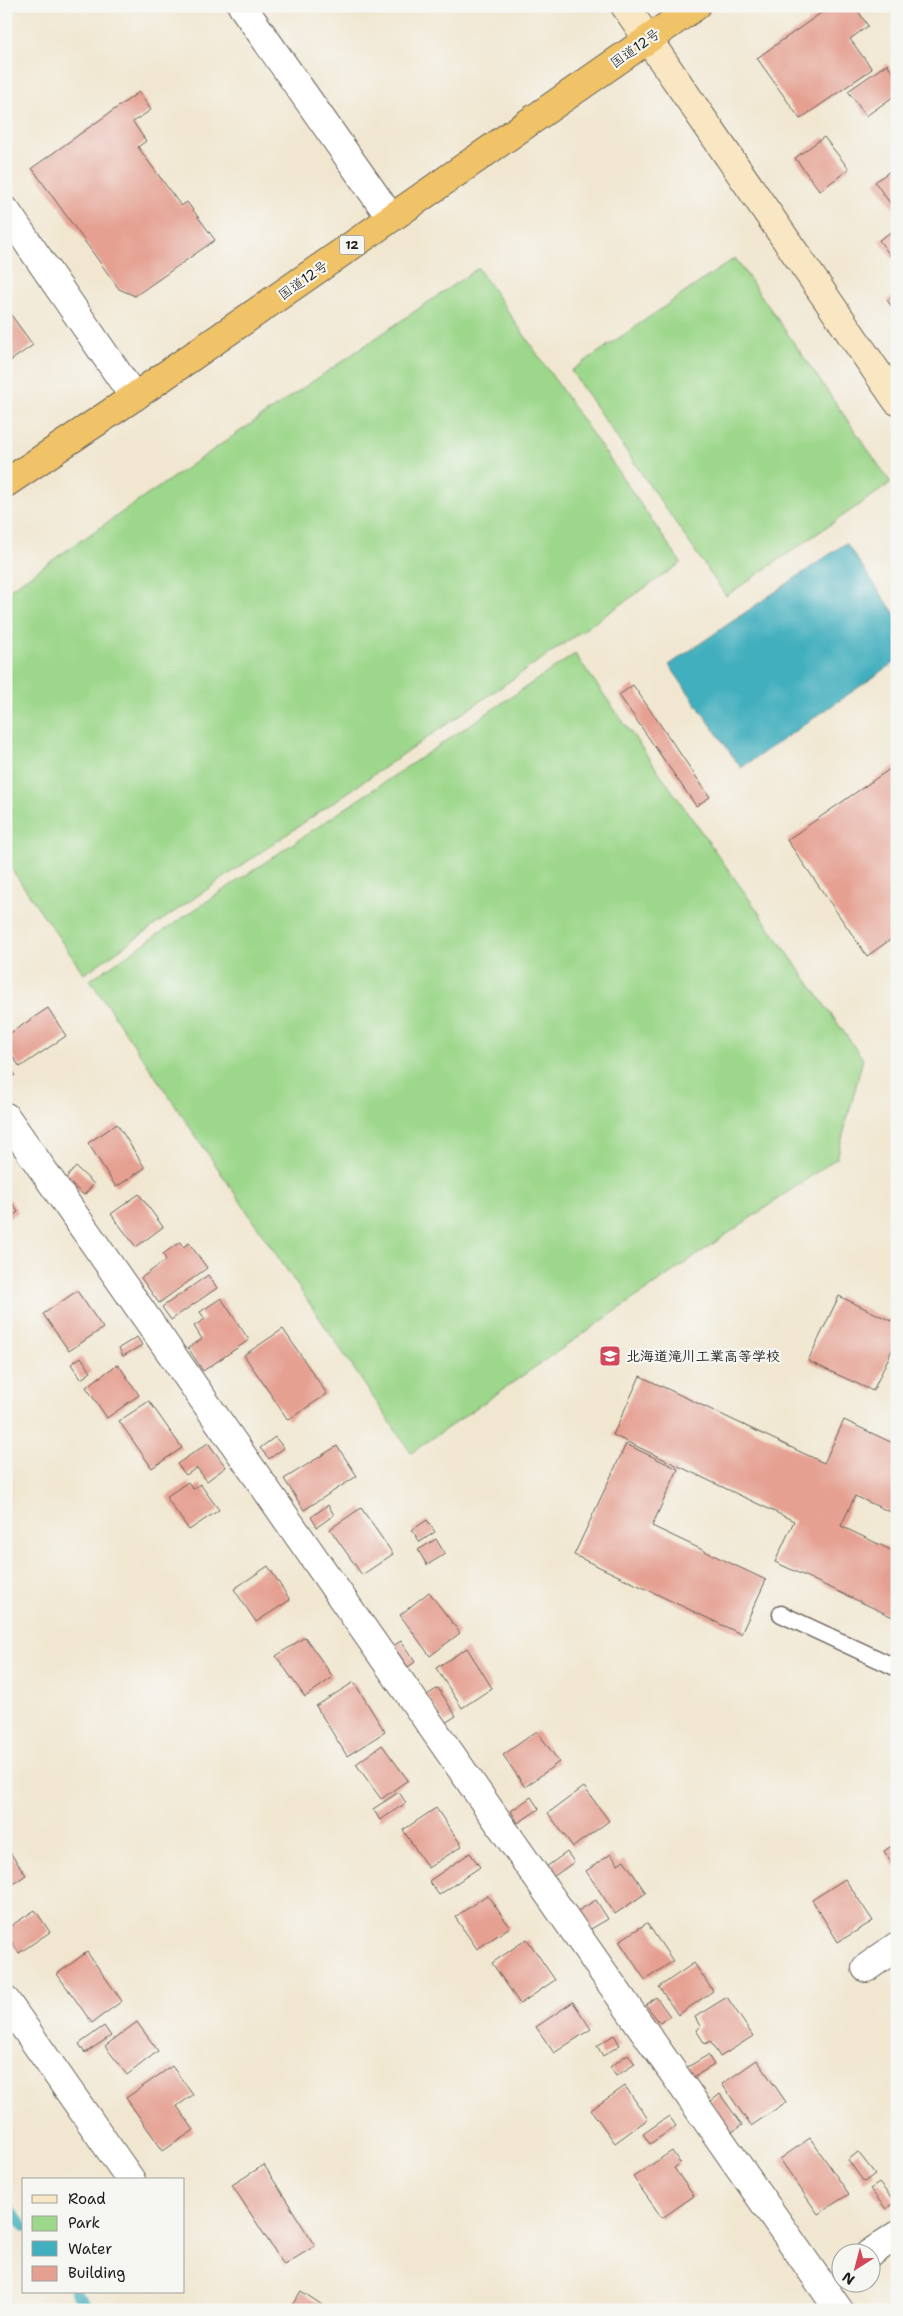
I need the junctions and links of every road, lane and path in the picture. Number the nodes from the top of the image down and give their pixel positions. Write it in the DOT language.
graph roads {
  1 [pos="242,6"];
  2 [pos="625,6"];
  3 [pos="696,6"];
  4 [pos="648,39"];
  5 [pos="6,211"];
  6 [pos="391,218"];
  7 [pos="134,397"];
  8 [pos="897,401"];
  9 [pos="6,483"];
  10 [pos="6,1117"];
  11 [pos="781,1614"];
  12 [pos="897,1668"];
  13 [pos="897,1946"];
  14 [pos="866,1968"];
  15 [pos="6,2001"];
  16 [pos="130,2178"];
  17 [pos="897,2235"];
  18 [pos="880,2247"];
  19 [pos="830,2278"];
  20 [pos="835,2294"];
  21 [pos="839,2310"];
  1 -- 6 [label="street"];
  2 -- 4 [label="street"];
  3 -- 4 [label="highway, 国道12号 / 12"];
  4 -- 6 [label="highway, 国道12号 / 12"];
  4 -- 8 [label="street"];
  5 -- 7 [label="street"];
  6 -- 7 [label="highway, 国道12号 / 12"];
  7 -- 9 [label="highway, 国道12号 / 12"];
  10 -- 19 [label="street"];
  11 -- 12 [label="lane"];
  13 -- 14 [label="street"];
  15 -- 16 [label="street"];
  17 -- 18 [label="street"];
  20 -- 21 [label="street"];
}
